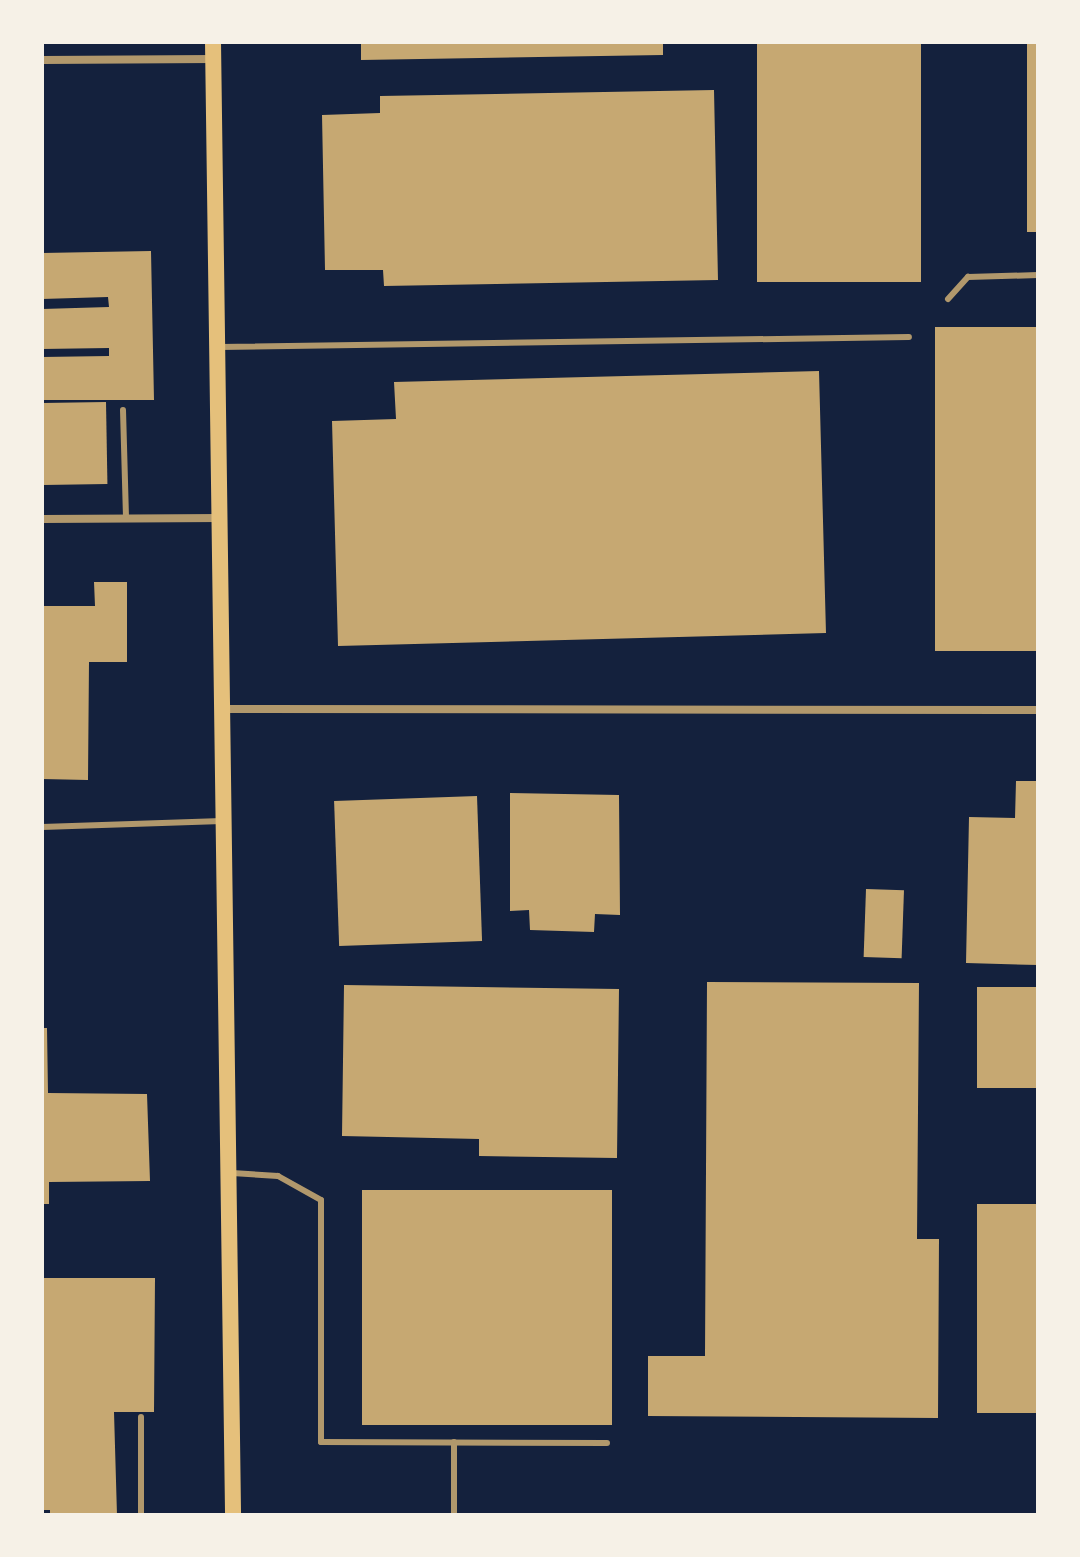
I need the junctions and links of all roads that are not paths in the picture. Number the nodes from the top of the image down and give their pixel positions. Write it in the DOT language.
graph roads {
  1 [pos="213,51"];
  2 [pos="42,60"];
  3 [pos="1038,275"];
  4 [pos="948,299"];
  5 [pos="909,337"];
  6 [pos="218,347"];
  7 [pos="123,410"];
  8 [pos="126,518"];
  9 [pos="222,518"];
  10 [pos="42,519"];
  11 [pos="223,709"];
  12 [pos="1038,710"];
  13 [pos="224,821"];
  14 [pos="42,827"];
  15 [pos="229,1173"];
  16 [pos="141,1417"];
  17 [pos="454,1442"];
  18 [pos="607,1443"];
  19 [pos="141,1515"];
  20 [pos="233,1515"];
  21 [pos="454,1515"];
  1 -- 2 [label="street"];
  1 -- 6 [label="main road"];
  3 -- 4 [label="lane"];
  5 -- 6 [label="lane"];
  6 -- 9 [label="main road"];
  7 -- 8 [label="lane"];
  8 -- 9 [label="street"];
  8 -- 10 [label="street"];
  9 -- 11 [label="main road"];
  11 -- 12 [label="street"];
  11 -- 13 [label="main road"];
  13 -- 14 [label="lane"];
  13 -- 15 [label="main road"];
  15 -- 17 [label="lane"];
  15 -- 20 [label="main road"];
  16 -- 19 [label="lane"];
  17 -- 18 [label="lane"];
  17 -- 21 [label="lane"];
}
